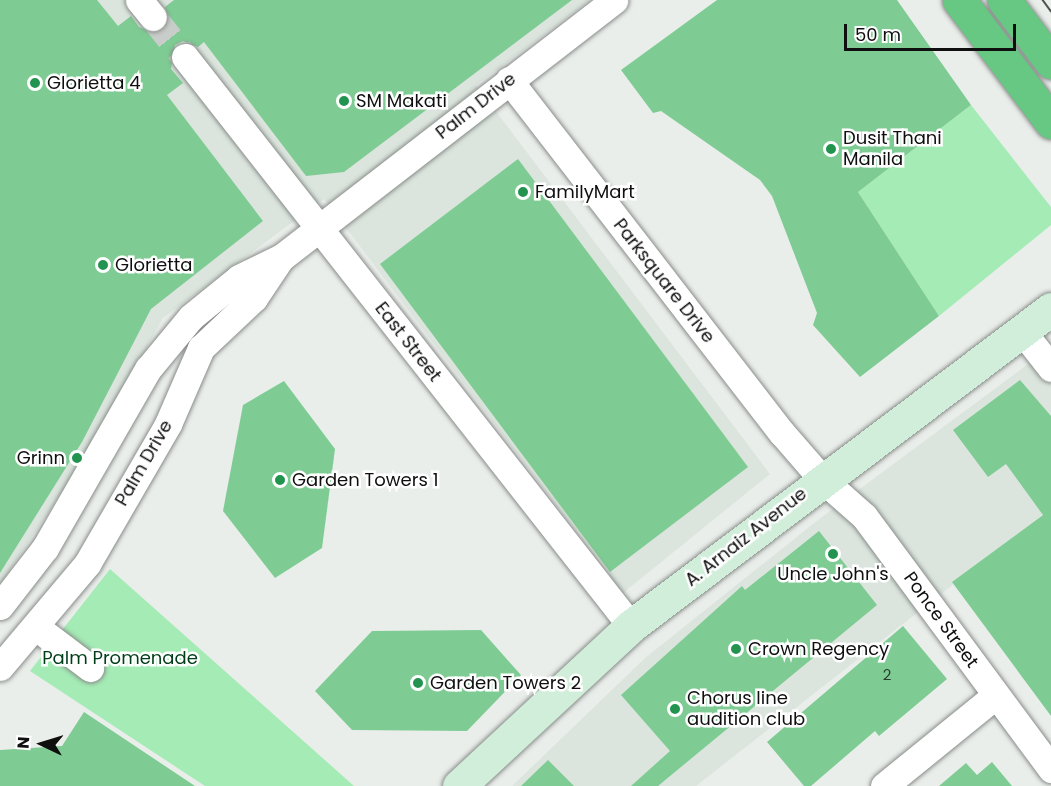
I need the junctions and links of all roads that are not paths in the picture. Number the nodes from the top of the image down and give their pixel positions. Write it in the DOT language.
graph roads {
  1 [pos="614,0"];
  2 [pos="959,0"];
  3 [pos="1004,0"];
  4 [pos="185,57"];
  5 [pos="1051,62"];
  6 [pos="509,80"];
  7 [pos="1051,122"];
  8 [pos="321,226"];
  9 [pos="282,257"];
  10 [pos="1051,309"];
  11 [pos="1022,332"];
  12 [pos="1051,368"];
  13 [pos="127,405"];
  14 [pos="168,424"];
  15 [pos="822,479"];
  16 [pos="0,606"];
  17 [pos="631,626"];
  18 [pos="36,627"];
  19 [pos="0,667"];
  20 [pos="90,668"];
  21 [pos="996,695"];
  22 [pos="1051,769"];
  23 [pos="459,786"];
  24 [pos="884,786"];
  1 -- 6 [label="street, Palm Drive"];
  2 -- 7 [label="highway"];
  3 -- 5 [label="highway"];
  4 -- 8 [label="street, East Street"];
  6 -- 8 [label="street, Palm Drive"];
  6 -- 15 [label="street, Parksquare Drive"];
  8 -- 9 [label="street, Palm Drive"];
  8 -- 17 [label="street, East Street"];
  9 -- 13 [label="street, Palm Drive"];
  9 -- 14 [label="street, Palm Drive"];
  10 -- 11 [label="main road, A. Arnaiz Avenue"];
  11 -- 12 [label="street"];
  11 -- 15 [label="main road, A. Arnaiz Avenue"];
  13 -- 14 [label="street"];
  13 -- 16 [label="street, Palm Drive"];
  14 -- 18 [label="street, Palm Drive"];
  15 -- 17 [label="main road, A. Arnaiz Avenue"];
  15 -- 21 [label="street, Ponce Street"];
  17 -- 23 [label="main road, A. Arnaiz Avenue"];
  18 -- 19 [label="street, Palm Drive"];
  18 -- 20 [label="street"];
  21 -- 22 [label="street, Ponce Street"];
  21 -- 24 [label="street"];
}
